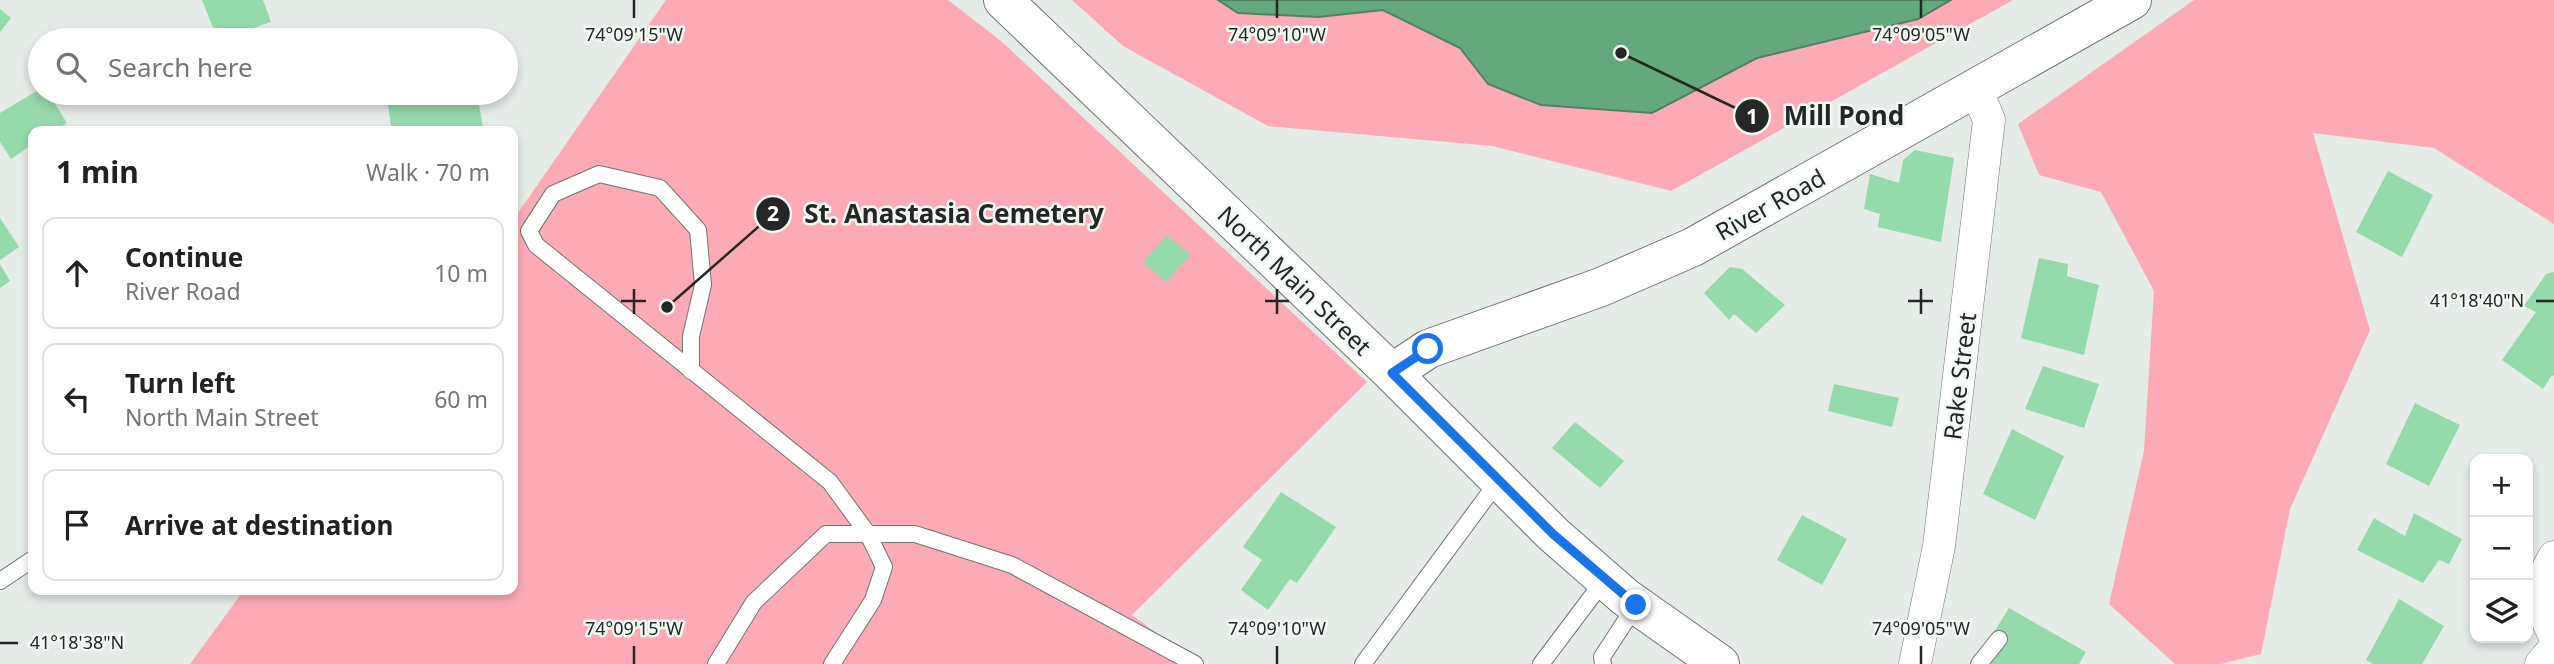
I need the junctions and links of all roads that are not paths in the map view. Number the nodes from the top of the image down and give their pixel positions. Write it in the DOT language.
graph roads {
  1 [pos="1003,0"];
  2 [pos="2132,0"];
  3 [pos="1976,89"];
  4 [pos="691,372"];
  5 [pos="1392,373"];
  6 [pos="1499,480"];
  7 [pos="869,534"];
  8 [pos="2554,557"];
  9 [pos="28,562"];
  10 [pos="1605,579"];
  11 [pos="0,581"];
  12 [pos="1636,605"];
  13 [pos="2554,635"];
  14 [pos="1999,639"];
  15 [pos="2554,649"];
  16 [pos="716,664"];
  17 [pos="832,664"];
  18 [pos="1195,664"];
  19 [pos="1363,664"];
  20 [pos="1541,664"];
  21 [pos="1602,664"];
  22 [pos="1720,664"];
  23 [pos="1915,664"];
  24 [pos="1979,664"];
  25 [pos="2541,664"];
  1 -- 5 [label="street, North Main Street"];
  2 -- 3 [label="street, River Road"];
  3 -- 5 [label="street, River Road"];
  3 -- 23 [label="street, Rake Street"];
  4 -- 4 [label="lane"];
  4 -- 7 [label="lane"];
  5 -- 6 [label="street, North Main Street"];
  6 -- 10 [label="street, North Main Street"];
  6 -- 19 [label="lane"];
  7 -- 16 [label="lane"];
  7 -- 17 [label="lane"];
  7 -- 18 [label="lane"];
  8 -- 13 [label="street"];
  9 -- 11 [label="lane"];
  10 -- 12 [label="street, North Main Street"];
  10 -- 20 [label="lane"];
  12 -- 21 [label="lane"];
  12 -- 22 [label="street, North Main Street"];
  14 -- 24 [label="lane"];
  15 -- 25 [label="street"];
}
